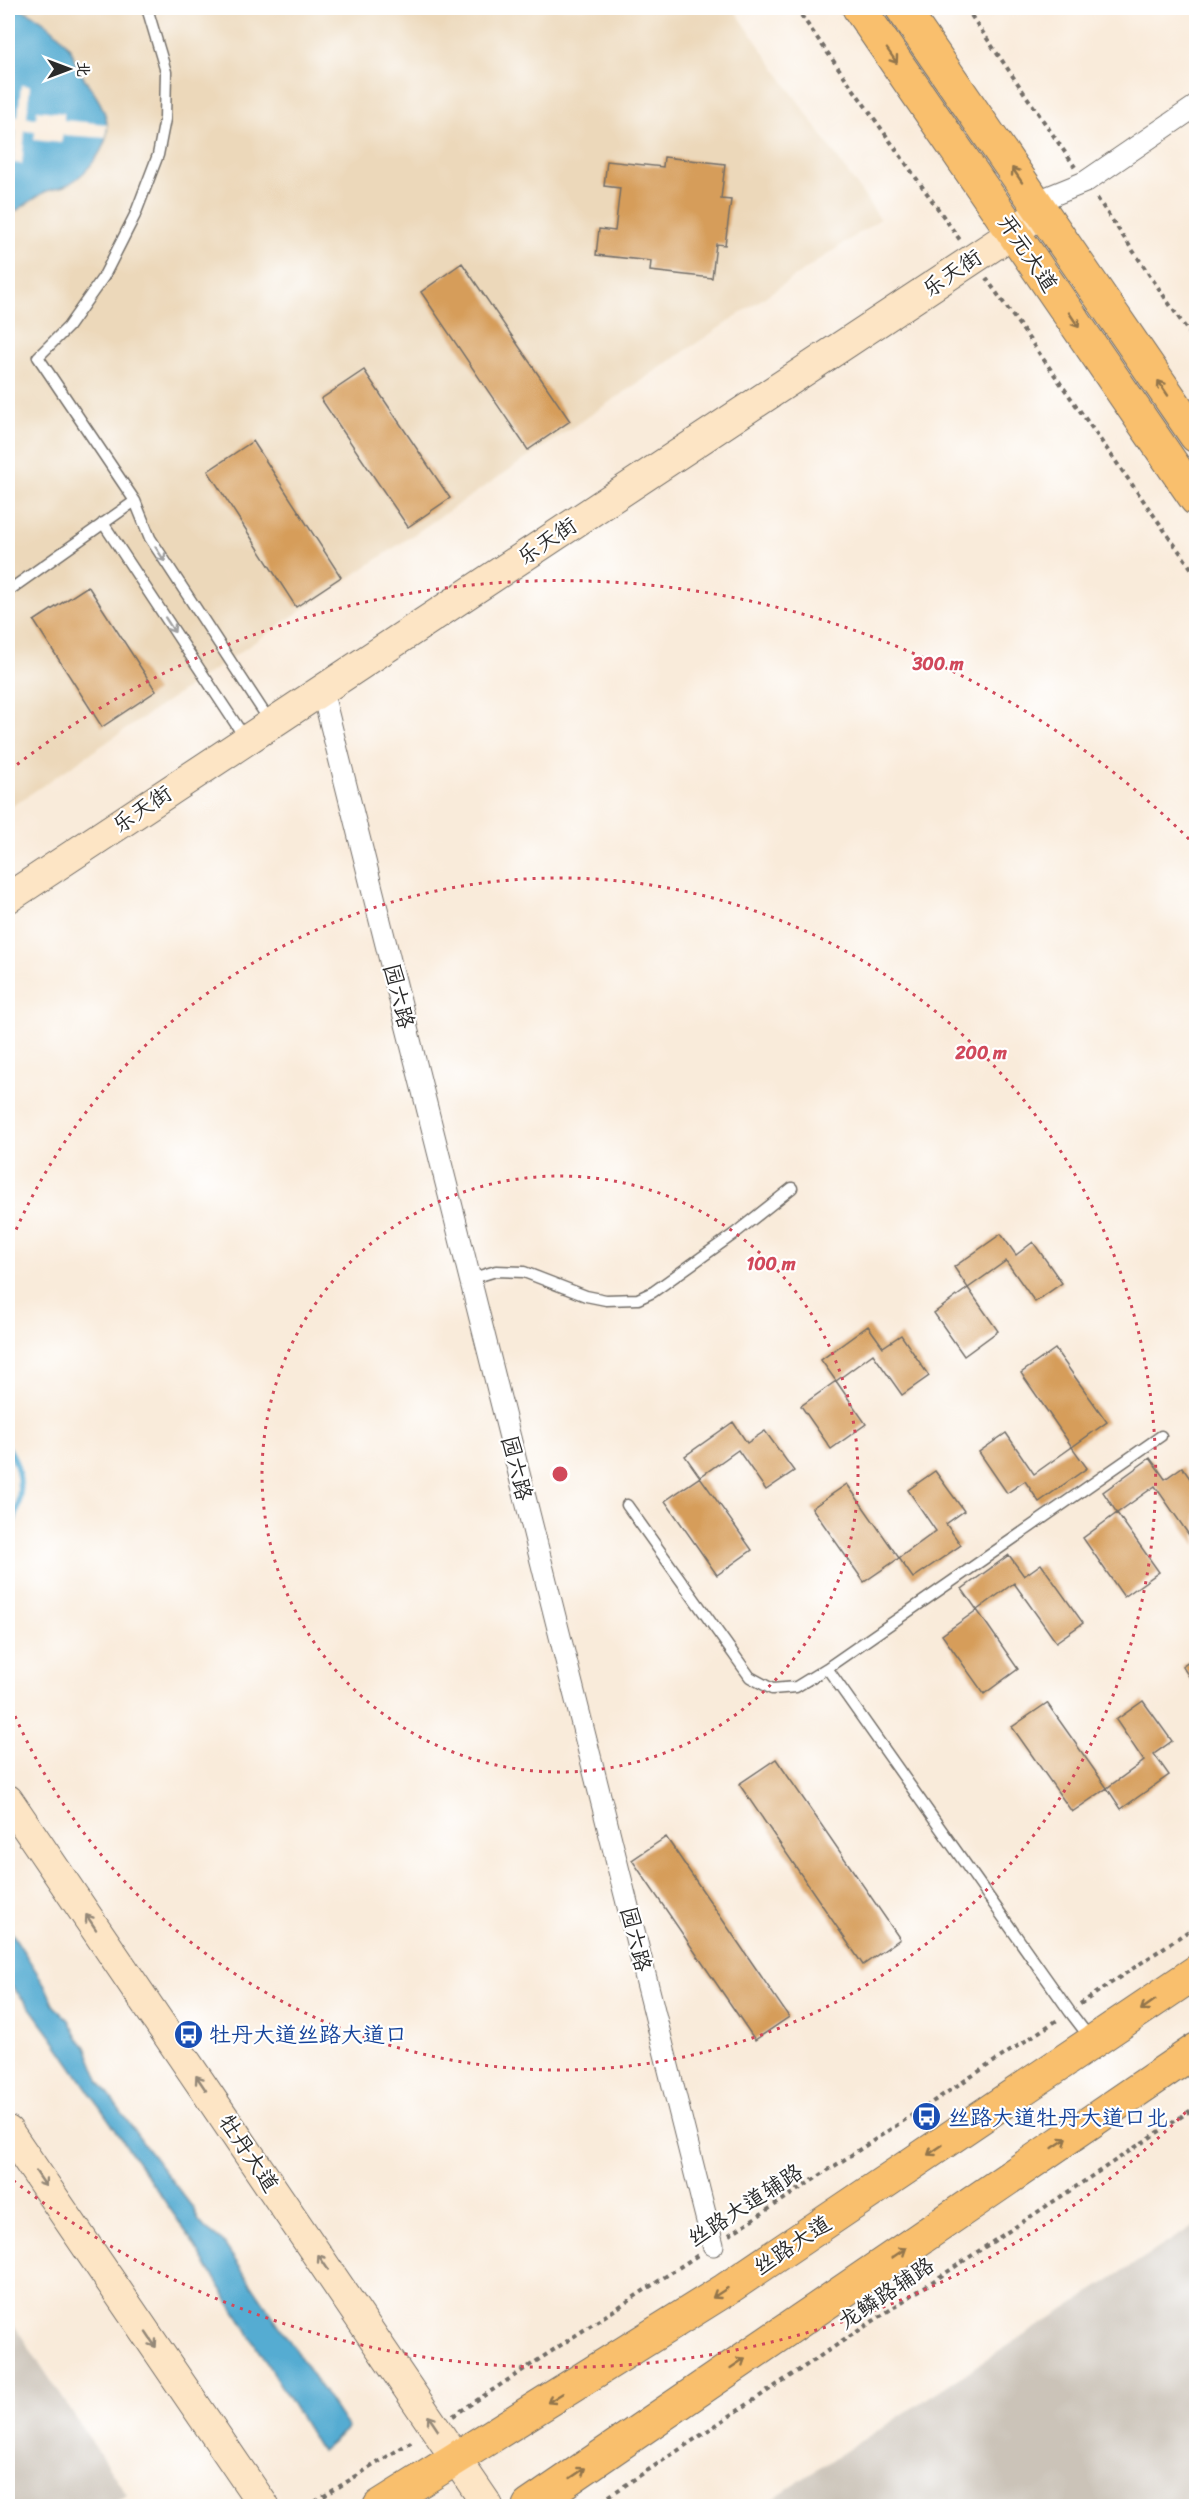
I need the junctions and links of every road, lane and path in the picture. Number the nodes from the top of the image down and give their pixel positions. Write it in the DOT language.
graph roads {
  1 [pos="147,8"];
  2 [pos="796,8"];
  3 [pos="859,8"];
  4 [pos="902,8"];
  5 [pos="1197,106"];
  6 [pos="1039,206"];
  7 [pos="1010,227"];
  8 [pos="969,254"];
  9 [pos="1197,436"];
  10 [pos="1197,499"];
  11 [pos="135,501"];
  12 [pos="103,524"];
  13 [pos="1197,575"];
  14 [pos="8,591"];
  15 [pos="322,690"];
  16 [pos="267,718"];
  17 [pos="242,734"];
  18 [pos="8,880"];
  19 [pos="8,898"];
  20 [pos="792,1188"];
  21 [pos="470,1279"];
  22 [pos="1161,1436"];
  23 [pos="627,1505"];
  24 [pos="827,1668"];
  25 [pos="8,1800"];
  26 [pos="1197,1926"];
  27 [pos="1197,1972"];
  28 [pos="1070,2012"];
  29 [pos="1094,2043"];
  30 [pos="1197,2050"];
  31 [pos="1197,2107"];
  32 [pos="8,2131"];
  33 [pos="713,2245"];
  34 [pos="436,2427"];
  35 [pos="458,2459"];
  36 [pos="264,2506"];
  37 [pos="308,2506"];
  38 [pos="380,2506"];
  39 [pos="488,2506"];
  40 [pos="529,2506"];
  41 [pos="594,2506"];
  1 -- 11 [label="lane"];
  2 -- 8 [label="path"];
  3 -- 7 [label="main road, 开元大道, one-way"];
  6 -- 4 [label="main road, 开元大道, one-way"];
  5 -- 6 [label="street, 乐天街"];
  6 -- 7 [label="street, 乐天街"];
  9 -- 6 [label="main road, 开元大道, one-way"];
  7 -- 8 [label="street, 乐天街"];
  7 -- 10 [label="main road, 开元大道, one-way"];
  8 -- 13 [label="path"];
  8 -- 15 [label="street, 乐天街"];
  8 -- 16 [label="street, 乐天街"];
  11 -- 12 [label="lane"];
  11 -- 16 [label="lane, one-way"];
  12 -- 14 [label="lane"];
  12 -- 17 [label="lane, one-way"];
  15 -- 16 [label="street, 乐天街"];
  15 -- 21 [label="street, 园六路"];
  16 -- 17 [label="street, 乐天街"];
  17 -- 18 [label="street, 乐天街"];
  17 -- 19 [label="street, 乐天街"];
  20 -- 21 [label="lane"];
  21 -- 33 [label="street, 园六路"];
  22 -- 24 [label="lane"];
  23 -- 24 [label="lane"];
  24 -- 28 [label="lane"];
  34 -- 25 [label="street, 牡丹大道, one-way"];
  26 -- 28 [label="path, 丝路大道辅路"];
  27 -- 29 [label="main road, 丝路大道, one-way"];
  28 -- 29 [label="lane"];
  28 -- 33 [label="path, 丝路大道辅路"];
  29 -- 35 [label="main road, 丝路大道, one-way"];
  40 -- 30 [label="main road, one-way"];
  31 -- 41 [label="path, 龙鳞路辅路"];
  32 -- 36 [label="street, one-way"];
  33 -- 34 [label="path, 丝路大道辅路"];
  34 -- 35 [label="street, 牡丹大道"];
  34 -- 37 [label="path, 丝路大道辅路"];
  35 -- 38 [label="main road, 丝路大道"];
  35 -- 39 [label="street, 牡丹大道"];
}
